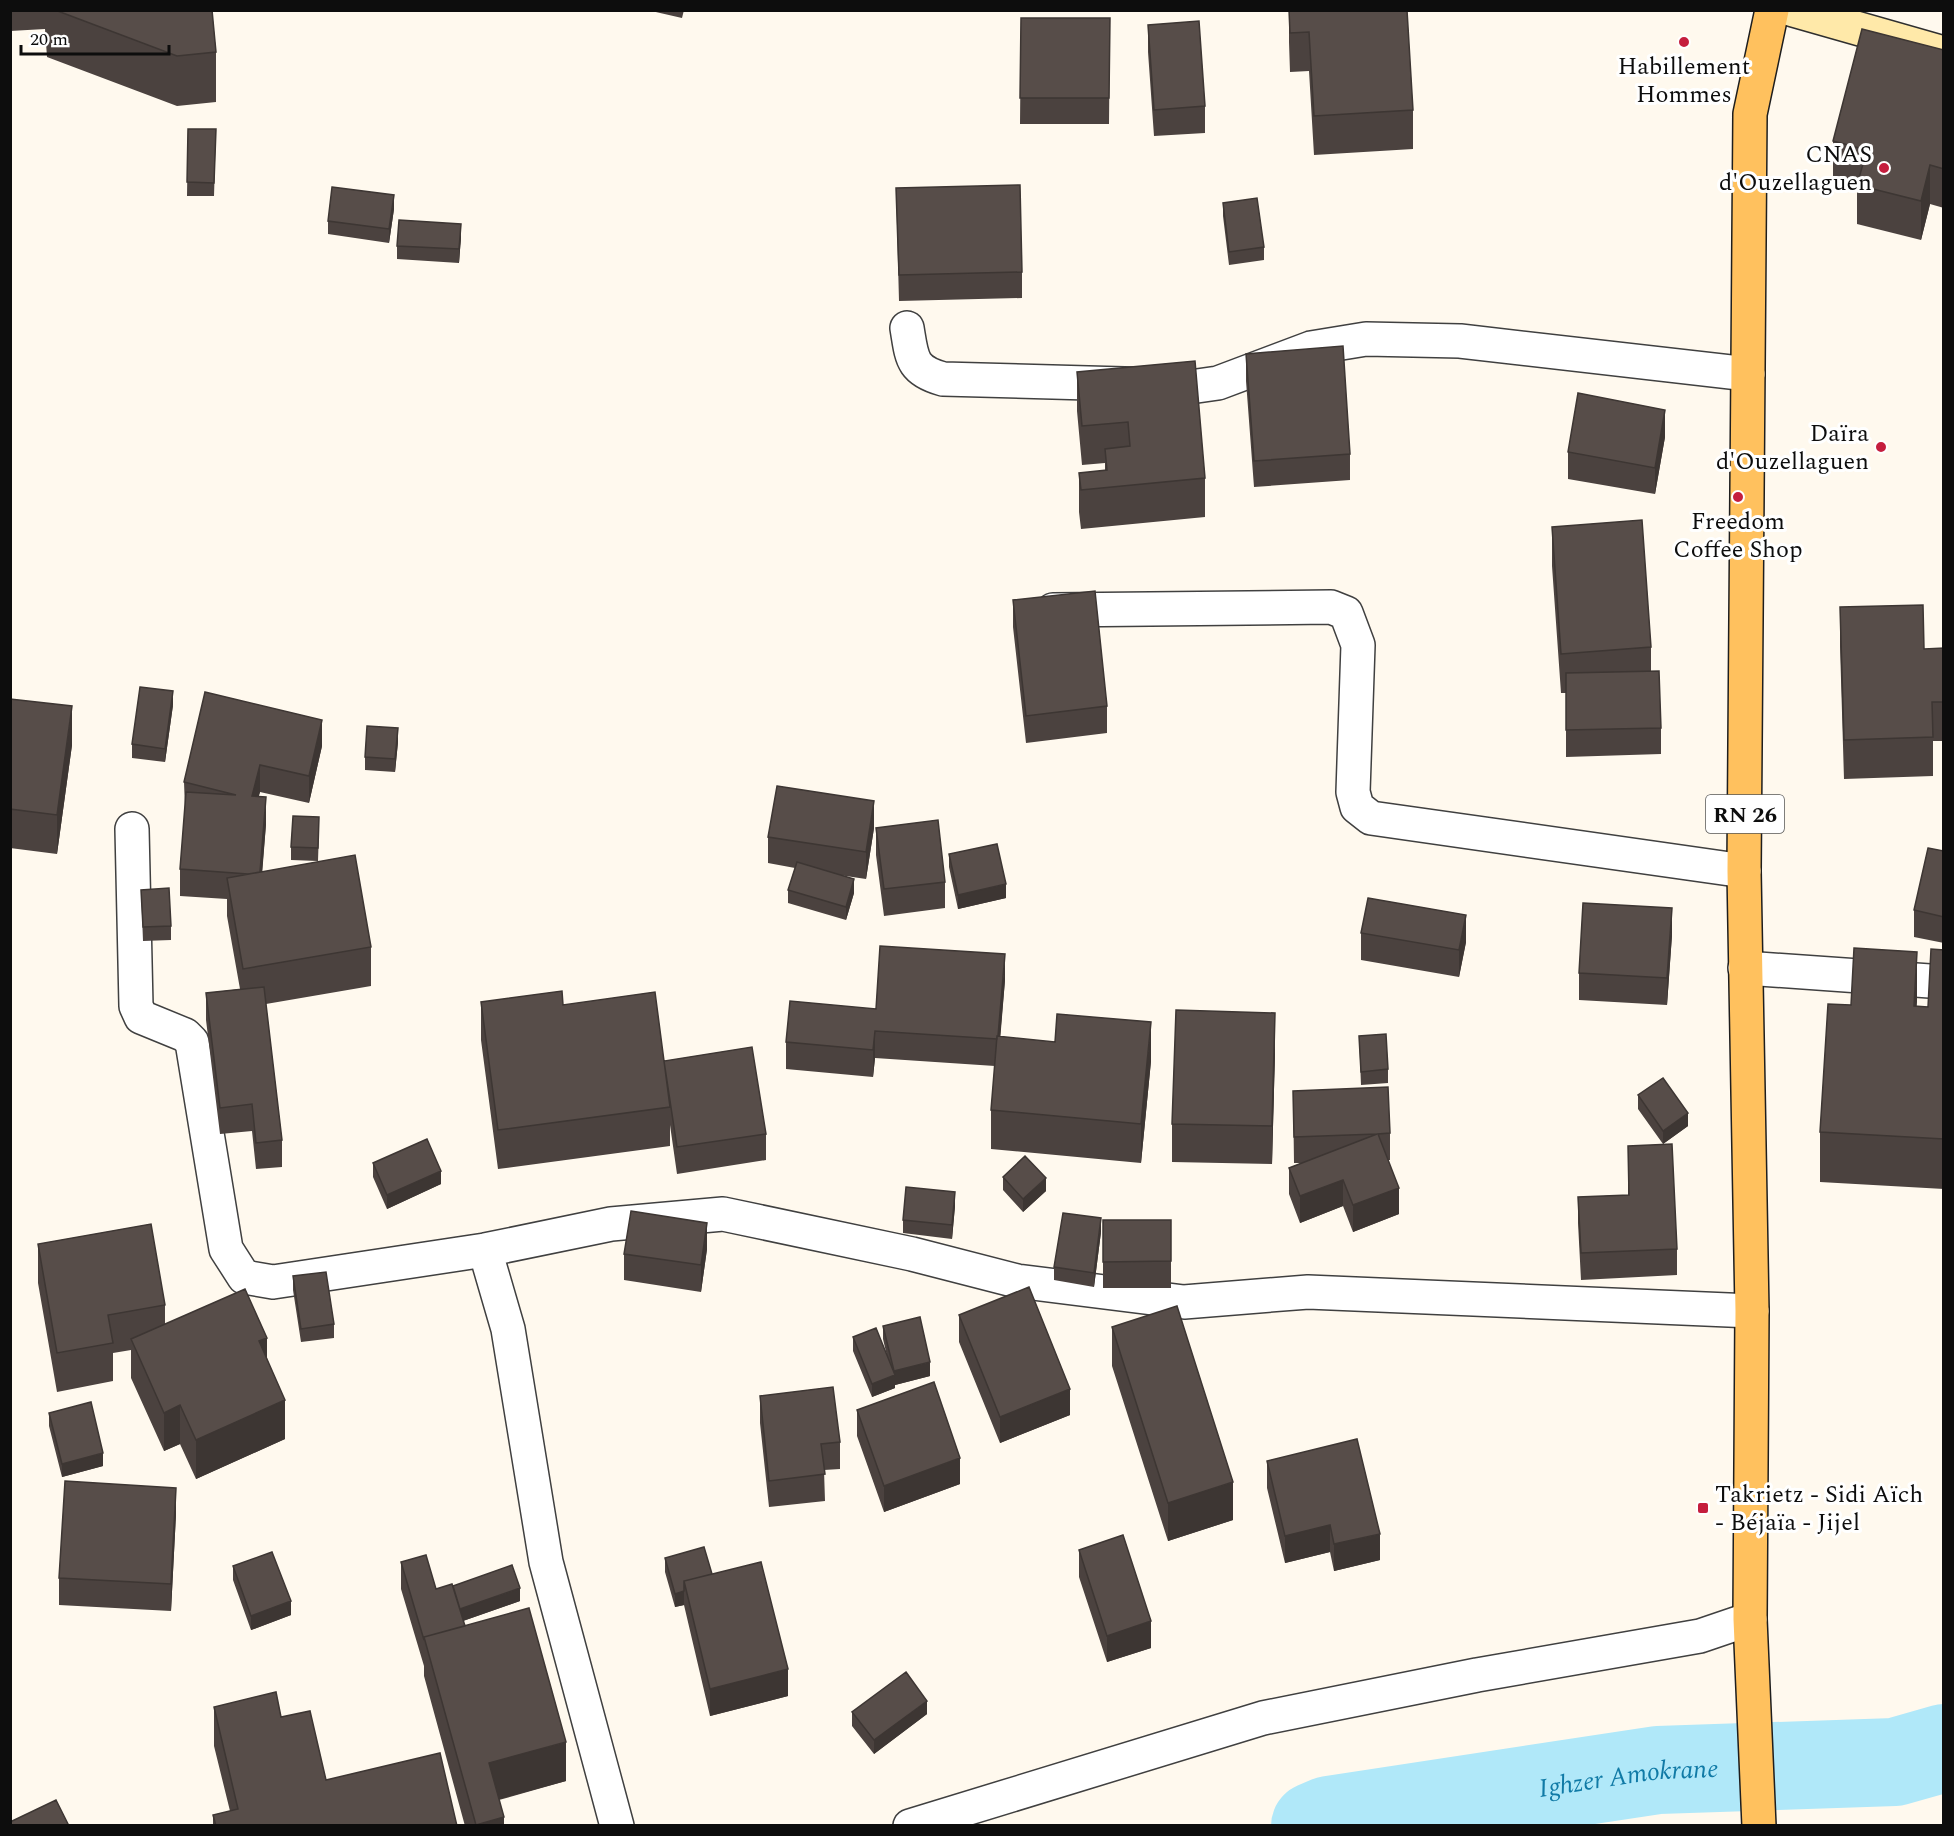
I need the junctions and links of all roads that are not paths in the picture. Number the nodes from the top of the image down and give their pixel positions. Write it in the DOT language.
graph roads {
  1 [pos="1772,10"];
  2 [pos="1793,10"];
  3 [pos="1944,52"];
  4 [pos="907,328"];
  5 [pos="1748,374"];
  6 [pos="1039,610"];
  7 [pos="132,829"];
  8 [pos="1744,871"];
  9 [pos="1745,968"];
  10 [pos="1944,982"];
  11 [pos="485,1250"];
  12 [pos="1752,1311"];
  13 [pos="1750,1619"];
  14 [pos="617,1826"];
  15 [pos="910,1826"];
  16 [pos="1758,1826"];
  1 -- 5 [label="main road, RN 26"];
  2 -- 3 [label="main road"];
  4 -- 5 [label="street"];
  5 -- 8 [label="main road, RN 26"];
  6 -- 8 [label="street"];
  7 -- 11 [label="street"];
  8 -- 9 [label="main road, RN 26"];
  9 -- 10 [label="street"];
  9 -- 12 [label="main road, RN 26"];
  11 -- 12 [label="street"];
  11 -- 14 [label="street"];
  12 -- 13 [label="main road, RN 26"];
  13 -- 15 [label="street"];
  13 -- 16 [label="main road, RN 26"];
}
